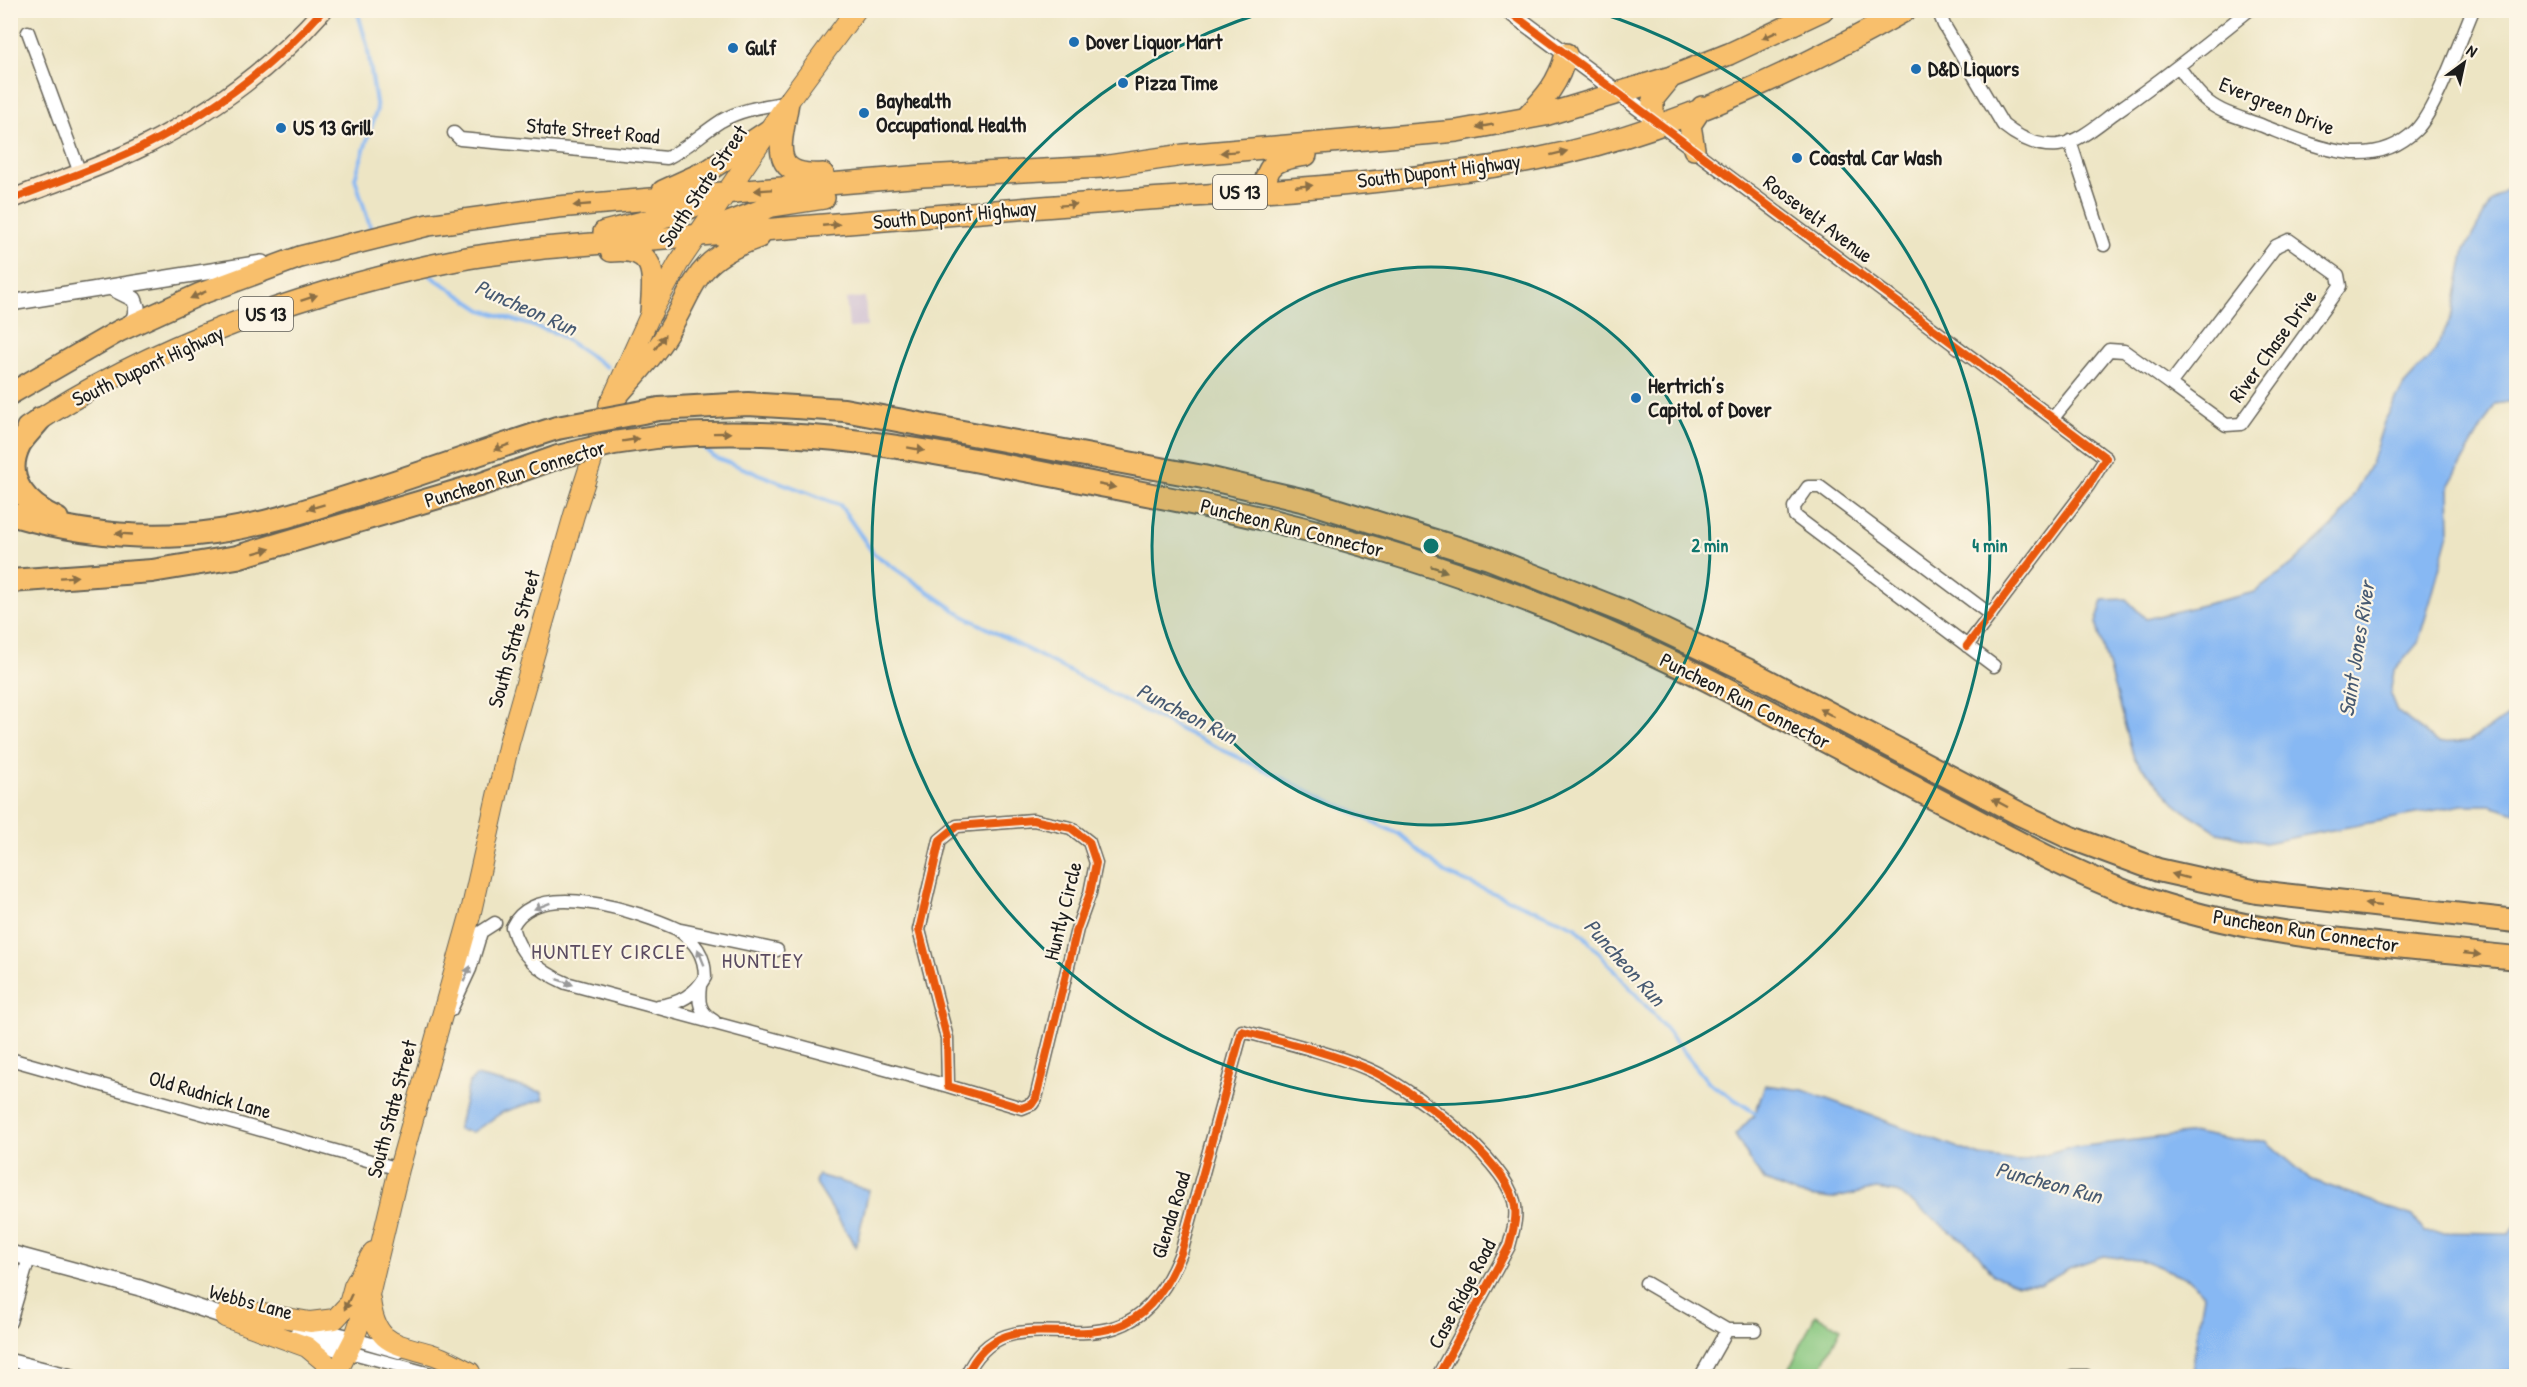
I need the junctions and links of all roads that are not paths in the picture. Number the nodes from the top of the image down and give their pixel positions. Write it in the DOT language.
graph roads {
  1 [pos="323,10"];
  2 [pos="856,10"];
  3 [pos="1507,10"];
  4 [pos="1823,10"];
  5 [pos="1887,10"];
  6 [pos="1906,10"];
  7 [pos="1938,10"];
  8 [pos="2249,10"];
  9 [pos="2473,10"];
  10 [pos="28,32"];
  11 [pos="1868,33"];
  12 [pos="1566,54"];
  13 [pos="2179,67"];
  14 [pos="1671,77"];
  15 [pos="1619,94"];
  16 [pos="788,102"];
  17 [pos="1702,107"];
  18 [pos="1525,119"];
  19 [pos="1657,122"];
  20 [pos="771,129"];
  21 [pos="454,133"];
  22 [pos="1436,133"];
  23 [pos="2070,141"];
  24 [pos="1694,149"];
  25 [pos="1102,167"];
  26 [pos="80,172"];
  27 [pos="923,176"];
  28 [pos="1265,190"];
  29 [pos="729,192"];
  30 [pos="10,200"];
  31 [pos="640,200"];
  32 [pos="790,229"];
  33 [pos="699,235"];
  34 [pos="2104,245"];
  35 [pos="543,248"];
  36 [pos="300,257"];
  37 [pos="458,260"];
  38 [pos="112,288"];
  39 [pos="10,303"];
  40 [pos="651,313"];
  41 [pos="119,331"];
  42 [pos="2170,384"];
  43 [pos="10,394"];
  44 [pos="610,404"];
  45 [pos="2053,418"];
  46 [pos="40,419"];
  47 [pos="10,439"];
  48 [pos="10,514"];
  49 [pos="83,530"];
  50 [pos="10,581"];
  51 [pos="1991,615"];
  52 [pos="1967,646"];
  53 [pos="1994,666"];
  54 [pos="470,916"];
  55 [pos="2517,921"];
  56 [pos="495,923"];
  57 [pos="512,927"];
  58 [pos="677,929"];
  59 [pos="777,950"];
  60 [pos="2517,958"];
  61 [pos="700,986"];
  62 [pos="658,1006"];
  63 [pos="723,1026"];
  64 [pos="1242,1031"];
  65 [pos="434,1046"];
  66 [pos="10,1059"];
  67 [pos="948,1086"];
  68 [pos="399,1169"];
  69 [pos="384,1232"];
  70 [pos="10,1253"];
  71 [pos="29,1258"];
  72 [pos="1646,1283"];
  73 [pos="369,1294"];
  74 [pos="227,1312"];
  75 [pos="10,1322"];
  76 [pos="1726,1330"];
  77 [pos="1755,1330"];
  78 [pos="351,1348"];
  79 [pos="10,1360"];
  80 [pos="476,1374"];
  81 [pos="74,1377"];
  82 [pos="328,1377"];
  83 [pos="335,1377"];
  84 [pos="350,1377"];
  85 [pos="438,1377"];
  86 [pos="966,1377"];
  87 [pos="1438,1377"];
  88 [pos="1701,1377"];
  89 [pos="2072,1377"];
  90 [pos="2087,1377"];
  1 -- 26 [label="main road"];
  2 -- 16 [label="main road, South State Street"];
  3 -- 12 [label="street, Roosevelt Avenue"];
  4 -- 14 [label="highway, South Dupont Highway / US 13, one-way"];
  5 -- 11 [label="highway"];
  6 -- 11 [label="highway, South Dupont Highway / US 13"];
  7 -- 23 [label="street"];
  8 -- 13 [label="street"];
  9 -- 13 [label="street, Evergreen Drive"];
  10 -- 26 [label="street"];
  11 -- 17 [label="highway, South Dupont Highway / US 13"];
  12 -- 15 [label="street, Roosevelt Avenue"];
  12 -- 18 [label="highway"];
  13 -- 23 [label="street"];
  14 -- 15 [label="highway, South Dupont Highway / US 13"];
  14 -- 19 [label="highway"];
  15 -- 18 [label="highway, South Dupont Highway / US 13"];
  15 -- 19 [label="street, Roosevelt Avenue"];
  16 -- 20 [label="main road, South State Street"];
  16 -- 21 [label="street, State Street Road"];
  16 -- 27 [label="highway"];
  17 -- 19 [label="highway, South Dupont Highway / US 13"];
  17 -- 24 [label="highway"];
  18 -- 22 [label="highway, South Dupont Highway / US 13, one-way"];
  19 -- 24 [label="street, Roosevelt Avenue"];
  28 -- 19 [label="highway, South Dupont Highway / US 13, one-way"];
  20 -- 29 [label="main road, South State Street"];
  20 -- 31 [label="highway"];
  22 -- 25 [label="highway, South Dupont Highway / US 13, one-way"];
  22 -- 28 [label="highway"];
  23 -- 34 [label="street"];
  24 -- 45 [label="street, Roosevelt Avenue"];
  25 -- 27 [label="highway, South Dupont Highway / US 13"];
  25 -- 33 [label="highway"];
  26 -- 30 [label="main road"];
  27 -- 29 [label="highway, South Dupont Highway / US 13, one-way"];
  32 -- 28 [label="highway, South Dupont Highway / US 13, one-way"];
  29 -- 31 [label="highway, South Dupont Highway / US 13"];
  29 -- 33 [label="main road, South State Street"];
  29 -- 35 [label="highway"];
  31 -- 36 [label="highway, South Dupont Highway / US 13, one-way"];
  32 -- 33 [label="highway, South Dupont Highway / US 13"];
  44 -- 32 [label="highway, one-way"];
  33 -- 35 [label="highway, South Dupont Highway / US 13"];
  33 -- 40 [label="main road, South State Street"];
  35 -- 37 [label="highway, South Dupont Highway / US 13"];
  36 -- 38 [label="street"];
  36 -- 41 [label="highway, South Dupont Highway / US 13, one-way"];
  37 -- 40 [label="highway"];
  46 -- 37 [label="highway, South Dupont Highway / US 13, one-way"];
  38 -- 39 [label="street"];
  38 -- 41 [label="street"];
  40 -- 44 [label="main road, South State Street"];
  41 -- 43 [label="highway, South Dupont Highway / US 13"];
  42 -- 42 [label="street, River Chase Drive"];
  42 -- 45 [label="street, River Chase Drive"];
  44 -- 54 [label="main road, South State Street"];
  45 -- 51 [label="street, Roosevelt Avenue"];
  46 -- 47 [label="highway, South Dupont Highway / US 13"];
  46 -- 49 [label="highway"];
  48 -- 49 [label="highway, Puncheon Run Connector"];
  55 -- 49 [label="highway, Puncheon Run Connector, one-way, bridge"];
  50 -- 60 [label="highway, Puncheon Run Connector, one-way, bridge"];
  51 -- 52 [label="street"];
  51 -- 52 [label="street"];
  52 -- 53 [label="street"];
  54 -- 56 [label="street"];
  54 -- 65 [label="main road, South State Street"];
  56 -- 57 [label="street"];
  65 -- 56 [label="street, one-way"];
  58 -- 57 [label="street, Huntly Circle, one-way"];
  57 -- 62 [label="street, Huntly Circle, one-way"];
  58 -- 59 [label="street, Huntly Circle"];
  61 -- 58 [label="street, Huntly Circle, one-way"];
  61 -- 62 [label="street"];
  61 -- 63 [label="street, Huntly Circle"];
  62 -- 63 [label="street, Huntly Circle"];
  63 -- 67 [label="street, Huntly Circle"];
  64 -- 86 [label="street, Glenda Road"];
  64 -- 87 [label="street, Case Ridge Road"];
  65 -- 68 [label="main road, South State Street"];
  66 -- 68 [label="street, Old Rudnick Lane"];
  67 -- 67 [label="street, Huntly Circle"];
  68 -- 69 [label="main road, South State Street"];
  69 -- 73 [label="main road, South State Street"];
  69 -- 74 [label="main road, one-way"];
  70 -- 71 [label="street, Webbs Lane"];
  71 -- 74 [label="street, Webbs Lane"];
  71 -- 75 [label="street"];
  72 -- 76 [label="street"];
  73 -- 78 [label="main road, South State Street"];
  73 -- 80 [label="main road"];
  74 -- 78 [label="street, Webbs Lane"];
  74 -- 82 [label="main road"];
  76 -- 77 [label="street"];
  76 -- 88 [label="street"];
  78 -- 80 [label="street"];
  78 -- 83 [label="main road, South State Street"];
  78 -- 84 [label="main road, South State Street"];
  78 -- 85 [label="street"];
  79 -- 81 [label="street"];
  89 -- 90 [label="street"];
}
